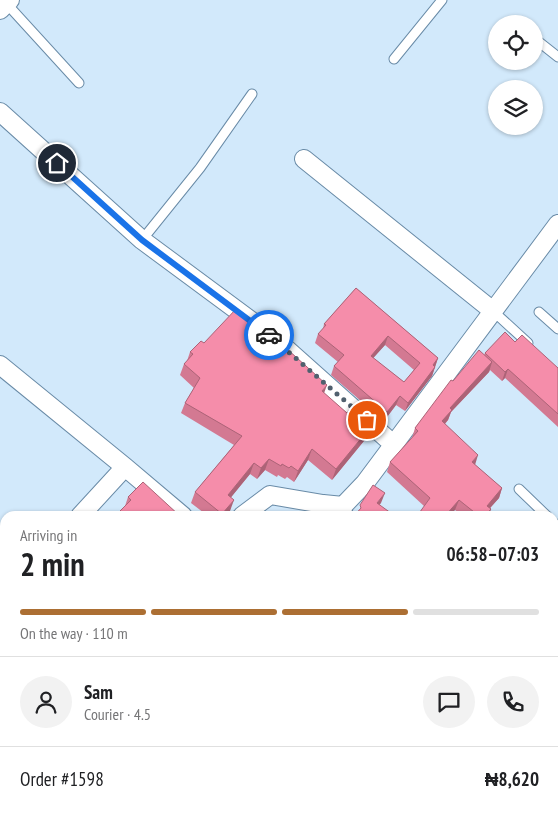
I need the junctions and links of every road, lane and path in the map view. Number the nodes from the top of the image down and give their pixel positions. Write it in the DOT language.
graph roads {
  1 [pos="442,0"];
  2 [pos="5,4"];
  3 [pos="543,45"];
  4 [pos="558,57"];
  5 [pos="394,59"];
  6 [pos="79,83"];
  7 [pos="252,94"];
  8 [pos="0,112"];
  9 [pos="304,160"];
  10 [pos="558,224"];
  11 [pos="142,240"];
  12 [pos="492,311"];
  13 [pos="539,312"];
  14 [pos="558,329"];
  15 [pos="536,350"];
  16 [pos="0,365"];
  17 [pos="394,444"];
  18 [pos="125,467"];
  19 [pos="519,489"];
  20 [pos="85,511"];
  21 [pos="177,511"];
  22 [pos="249,511"];
  23 [pos="346,511"];
  24 [pos="542,511"];
  1 -- 5 [label="lane"];
  2 -- 6 [label="lane"];
  3 -- 4 [label="lane"];
  7 -- 11 [label="lane"];
  8 -- 11 [label="street"];
  9 -- 12 [label="street"];
  10 -- 12 [label="street"];
  11 -- 17 [label="street"];
  12 -- 15 [label="lane"];
  12 -- 17 [label="street"];
  13 -- 14 [label="lane"];
  16 -- 18 [label="street"];
  17 -- 23 [label="street"];
  18 -- 20 [label="street"];
  18 -- 21 [label="street"];
  19 -- 24 [label="lane"];
  22 -- 23 [label="street"];
}
